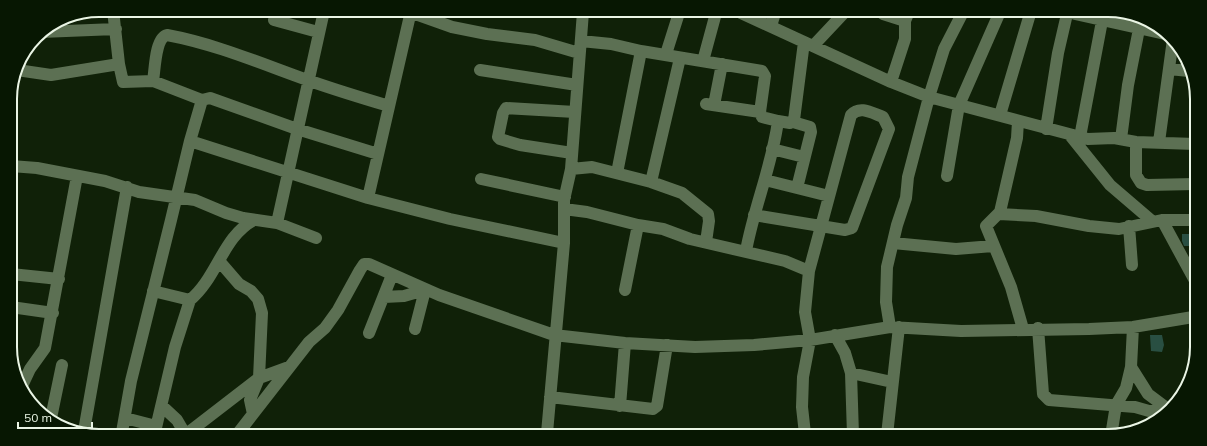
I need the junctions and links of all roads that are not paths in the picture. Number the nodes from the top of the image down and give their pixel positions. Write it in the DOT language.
graph roads {
  1 [pos="114,17"];
  2 [pos="322,17"];
  3 [pos="409,17"];
  4 [pos="424,17"];
  5 [pos="583,17"];
  6 [pos="678,17"];
  7 [pos="715,17"];
  8 [pos="750,17"];
  9 [pos="773,17"];
  10 [pos="839,17"];
  11 [pos="906,17"];
  12 [pos="960,17"];
  13 [pos="998,17"];
  14 [pos="1029,17"];
  15 [pos="1066,17"];
  16 [pos="1092,17"];
  17 [pos="274,20"];
  18 [pos="1108,20"];
  19 [pos="771,26"];
  20 [pos="116,29"];
  21 [pos="1139,29"];
  22 [pos="1153,30"];
  23 [pos="53,32"];
  24 [pos="318,32"];
  25 [pos="808,44"];
  26 [pos="580,47"];
  27 [pos="1172,48"];
  28 [pos="641,51"];
  29 [pos="666,54"];
  30 [pos="680,58"];
  31 [pos="703,61"];
  32 [pos="119,64"];
  33 [pos="722,64"];
  34 [pos="1169,68"];
  35 [pos="480,70"];
  36 [pos="1185,70"];
  37 [pos="22,71"];
  38 [pos="309,80"];
  39 [pos="153,81"];
  40 [pos="891,82"];
  41 [pos="577,85"];
  42 [pos="929,97"];
  43 [pos="202,100"];
  44 [pos="959,105"];
  45 [pos="389,106"];
  46 [pos="575,112"];
  47 [pos="760,112"];
  48 [pos="1000,115"];
  49 [pos="778,121"];
  50 [pos="1018,121"];
  51 [pos="793,122"];
  52 [pos="297,129"];
  53 [pos="1046,129"];
  54 [pos="1069,134"];
  55 [pos="1080,137"];
  56 [pos="1121,139"];
  57 [pos="190,142"];
  58 [pos="1136,142"];
  59 [pos="1159,142"];
  60 [pos="1190,144"];
  61 [pos="772,149"];
  62 [pos="572,153"];
  63 [pos="378,154"];
  64 [pos="804,157"];
  65 [pos="17,166"];
  66 [pos="571,169"];
  67 [pos="288,173"];
  68 [pos="617,173"];
  69 [pos="77,176"];
  70 [pos="947,176"];
  71 [pos="481,179"];
  72 [pos="765,180"];
  73 [pos="651,182"];
  74 [pos="1190,184"];
  75 [pos="127,187"];
  76 [pos="797,188"];
  77 [pos="829,196"];
  78 [pos="177,198"];
  79 [pos="368,198"];
  80 [pos="564,203"];
  81 [pos="999,214"];
  82 [pos="754,215"];
  83 [pos="254,220"];
  84 [pos="1157,220"];
  85 [pos="1190,220"];
  86 [pos="277,223"];
  87 [pos="638,225"];
  88 [pos="821,226"];
  89 [pos="1128,226"];
  90 [pos="316,238"];
  91 [pos="564,242"];
  92 [pos="706,242"];
  93 [pos="893,243"];
  94 [pos="993,246"];
  95 [pos="746,251"];
  96 [pos="220,262"];
  97 [pos="1132,265"];
  98 [pos="809,271"];
  99 [pos="1190,273"];
  100 [pos="17,275"];
  101 [pos="392,275"];
  102 [pos="59,279"];
  103 [pos="425,290"];
  104 [pos="625,290"];
  105 [pos="153,291"];
  106 [pos="384,297"];
  107 [pos="190,300"];
  108 [pos="17,308"];
  109 [pos="53,313"];
  110 [pos="1190,318"];
  111 [pos="894,327"];
  112 [pos="1133,327"];
  113 [pos="1038,328"];
  114 [pos="415,329"];
  115 [pos="1022,329"];
  116 [pos="369,333"];
  117 [pos="554,335"];
  118 [pos="836,335"];
  119 [pos="810,340"];
  120 [pos="625,343"];
  121 [pos="666,345"];
  122 [pos="62,365"];
  123 [pos="289,367"];
  124 [pos="1131,367"];
  125 [pos="851,374"];
  126 [pos="259,378"];
  127 [pos="24,381"];
  128 [pos="892,382"];
  129 [pos="550,397"];
  130 [pos="162,406"];
  131 [pos="620,406"];
  132 [pos="1116,406"];
  133 [pos="1161,410"];
  134 [pos="1159,411"];
  135 [pos="52,414"];
  136 [pos="253,414"];
  137 [pos="125,418"];
  138 [pos="85,427"];
  139 [pos="123,429"];
  140 [pos="156,429"];
  141 [pos="182,429"];
  142 [pos="194,429"];
  143 [pos="240,429"];
  144 [pos="547,429"];
  145 [pos="804,429"];
  146 [pos="853,429"];
  147 [pos="888,429"];
  148 [pos="1112,429"];
  1 -- 20 [label="street"];
  2 -- 24 [label="street"];
  3 -- 45 [label="street"];
  4 -- 26 [label="street"];
  5 -- 26 [label="street"];
  6 -- 29 [label="street"];
  7 -- 31 [label="street"];
  8 -- 19 [label="street"];
  9 -- 19 [label="street"];
  10 -- 25 [label="street"];
  11 -- 40 [label="street"];
  12 -- 42 [label="street"];
  13 -- 44 [label="street"];
  14 -- 48 [label="street"];
  15 -- 53 [label="street"];
  16 -- 18 [label="street"];
  17 -- 24 [label="street"];
  18 -- 21 [label="street"];
  18 -- 55 [label="street"];
  19 -- 25 [label="street"];
  20 -- 23 [label="street"];
  20 -- 32 [label="street"];
  21 -- 22 [label="street"];
  21 -- 56 [label="street"];
  24 -- 38 [label="street"];
  25 -- 40 [label="street"];
  25 -- 51 [label="street"];
  26 -- 28 [label="street"];
  26 -- 41 [label="street"];
  27 -- 34 [label="street"];
  28 -- 29 [label="street"];
  28 -- 68 [label="street"];
  29 -- 30 [label="street"];
  30 -- 31 [label="street"];
  30 -- 73 [label="street"];
  31 -- 33 [label="street"];
  32 -- 37 [label="street"];
  32 -- 39 [label="street"];
  33 -- 47 [label="street"];
  33 -- 47 [label="street"];
  34 -- 36 [label="street"];
  34 -- 59 [label="street"];
  35 -- 41 [label="street"];
  38 -- 39 [label="street"];
  38 -- 45 [label="street"];
  38 -- 52 [label="street"];
  39 -- 43 [label="street"];
  40 -- 42 [label="street"];
  41 -- 46 [label="street"];
  42 -- 44 [label="street"];
  42 -- 93 [label="street"];
  43 -- 52 [label="street"];
  43 -- 57 [label="street"];
  44 -- 48 [label="street"];
  44 -- 70 [label="street"];
  45 -- 63 [label="street"];
  46 -- 62 [label="street"];
  46 -- 62 [label="street"];
  47 -- 49 [label="street"];
  48 -- 50 [label="street"];
  49 -- 51 [label="street"];
  49 -- 61 [label="street"];
  50 -- 53 [label="street"];
  50 -- 81 [label="street"];
  51 -- 64 [label="street"];
  52 -- 63 [label="street"];
  52 -- 67 [label="street"];
  53 -- 54 [label="street"];
  54 -- 55 [label="street"];
  54 -- 84 [label="street"];
  55 -- 56 [label="street"];
  56 -- 58 [label="street"];
  57 -- 67 [label="street"];
  57 -- 78 [label="street"];
  58 -- 59 [label="street"];
  58 -- 74 [label="street"];
  59 -- 60 [label="street"];
  61 -- 64 [label="street"];
  61 -- 72 [label="street"];
  62 -- 66 [label="street"];
  63 -- 79 [label="street"];
  64 -- 76 [label="street"];
  65 -- 69 [label="street"];
  66 -- 68 [label="street"];
  66 -- 80 [label="street"];
  67 -- 79 [label="street"];
  67 -- 86 [label="street"];
  68 -- 73 [label="street"];
  69 -- 75 [label="street"];
  69 -- 102 [label="street"];
  71 -- 80 [label="street"];
  72 -- 76 [label="street"];
  72 -- 82 [label="street"];
  73 -- 92 [label="street"];
  75 -- 78 [label="street"];
  75 -- 138 [label="street"];
  76 -- 77 [label="street"];
  77 -- 88 [label="street"];
  77 -- 88 [label="street"];
  78 -- 83 [label="street"];
  78 -- 105 [label="street"];
  79 -- 91 [label="street"];
  80 -- 87 [label="street"];
  80 -- 91 [label="street"];
  81 -- 89 [label="street"];
  81 -- 94 [label="street"];
  82 -- 88 [label="street"];
  82 -- 95 [label="street"];
  83 -- 86 [label="street"];
  83 -- 96 [label="street"];
  84 -- 85 [label="street"];
  84 -- 89 [label="street"];
  84 -- 99 [label="street"];
  86 -- 90 [label="street"];
  87 -- 92 [label="street"];
  87 -- 104 [label="street"];
  88 -- 98 [label="street"];
  89 -- 97 [label="street"];
  91 -- 117 [label="street"];
  92 -- 95 [label="street"];
  93 -- 94 [label="street"];
  93 -- 111 [label="street"];
  94 -- 115 [label="street"];
  95 -- 98 [label="street"];
  96 -- 107 [label="street"];
  96 -- 126 [label="street"];
  98 -- 119 [label="street"];
  100 -- 102 [label="street"];
  101 -- 103 [label="street"];
  101 -- 106 [label="street"];
  101 -- 123 [label="street"];
  102 -- 109 [label="street"];
  103 -- 106 [label="street"];
  103 -- 114 [label="street"];
  103 -- 117 [label="street"];
  105 -- 107 [label="street"];
  105 -- 137 [label="street"];
  106 -- 116 [label="street"];
  107 -- 130 [label="street"];
  108 -- 109 [label="street"];
  109 -- 127 [label="street"];
  110 -- 112 [label="street"];
  111 -- 115 [label="street"];
  111 -- 118 [label="street"];
  111 -- 128 [label="street"];
  112 -- 113 [label="street"];
  112 -- 124 [label="street"];
  113 -- 115 [label="street"];
  113 -- 132 [label="street"];
  117 -- 120 [label="street"];
  117 -- 129 [label="street"];
  118 -- 119 [label="street"];
  118 -- 125 [label="street"];
  119 -- 121 [label="street"];
  119 -- 145 [label="street"];
  120 -- 121 [label="street"];
  120 -- 131 [label="street"];
  121 -- 131 [label="street"];
  122 -- 135 [label="street"];
  123 -- 126 [label="street"];
  123 -- 136 [label="street"];
  124 -- 132 [label="street"];
  124 -- 133 [label="street"];
  125 -- 128 [label="street"];
  125 -- 146 [label="street"];
  126 -- 136 [label="street"];
  126 -- 142 [label="street"];
  128 -- 147 [label="street"];
  129 -- 131 [label="street"];
  129 -- 144 [label="street"];
  130 -- 140 [label="street"];
  130 -- 141 [label="street"];
  132 -- 134 [label="street"];
  132 -- 148 [label="street"];
  136 -- 143 [label="street"];
  137 -- 139 [label="street"];
  137 -- 140 [label="street"];
}
